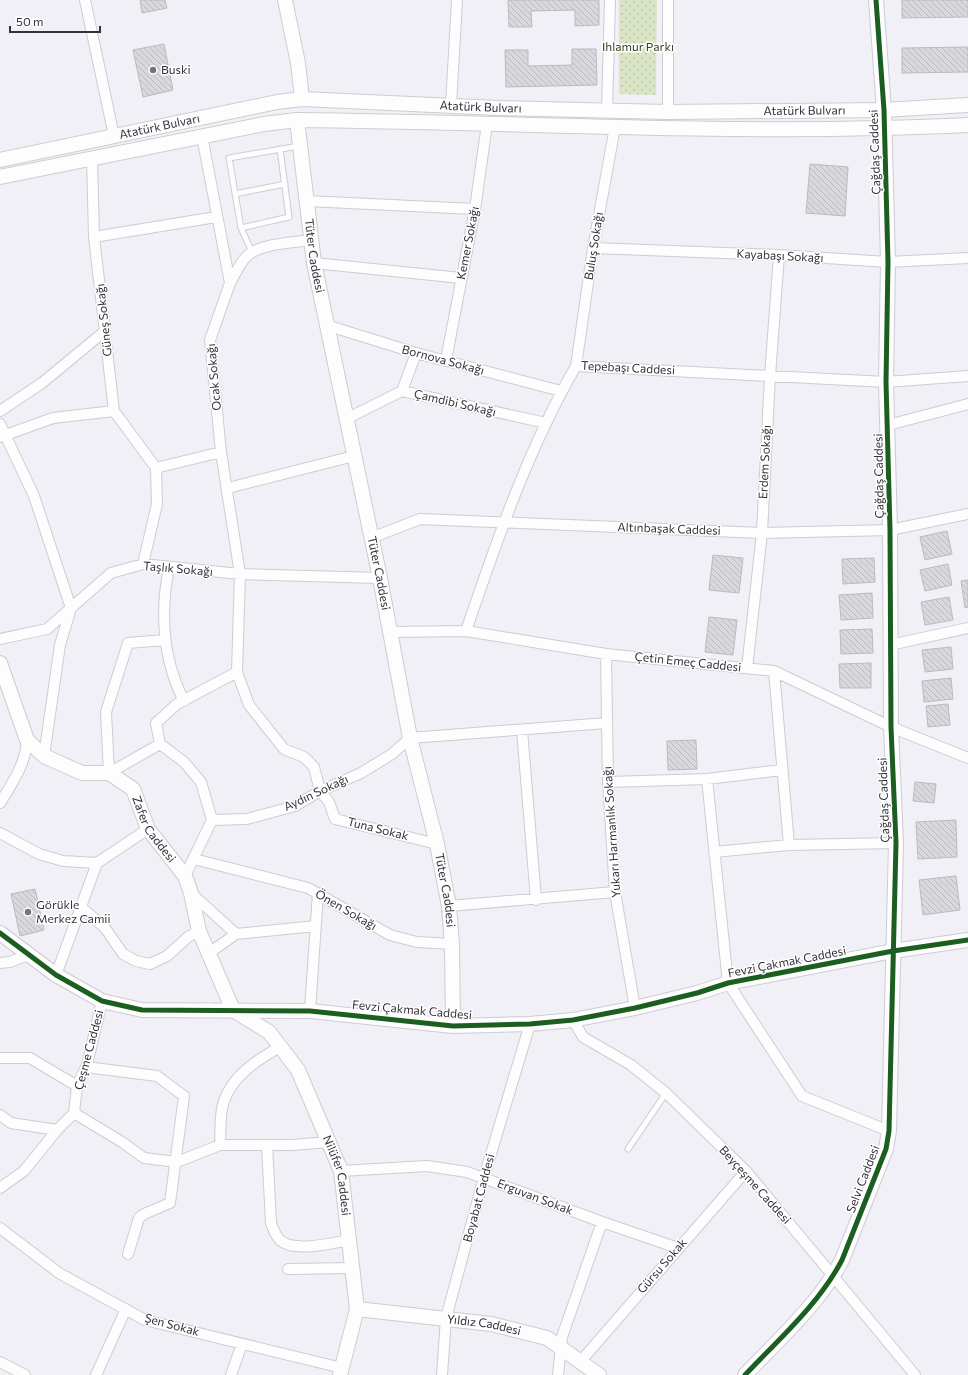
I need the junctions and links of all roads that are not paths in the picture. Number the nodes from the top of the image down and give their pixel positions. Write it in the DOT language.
graph roads {
  1 [pos="85,0"];
  2 [pos="285,0"];
  3 [pos="457,0"];
  4 [pos="610,0"];
  5 [pos="668,0"];
  6 [pos="876,0"];
  7 [pos="302,98"];
  8 [pos="451,105"];
  9 [pos="968,105"];
  10 [pos="884,110"];
  11 [pos="607,111"];
  12 [pos="668,112"];
  13 [pos="297,120"];
  14 [pos="487,124"];
  15 [pos="968,125"];
  16 [pos="614,127"];
  17 [pos="884,129"];
  18 [pos="114,136"];
  19 [pos="202,136"];
  20 [pos="300,146"];
  21 [pos="280,149"];
  22 [pos="92,158"];
  23 [pos="0,160"];
  24 [pos="0,177"];
  25 [pos="285,184"];
  26 [pos="235,194"];
  27 [pos="307,201"];
  28 [pos="475,209"];
  29 [pos="216,217"];
  30 [pos="240,228"];
  31 [pos="94,236"];
  32 [pos="311,240"];
  33 [pos="593,248"];
  34 [pos="252,252"];
  35 [pos="779,255"];
  36 [pos="968,258"];
  37 [pos="888,262"];
  38 [pos="314,263"];
  39 [pos="461,278"];
  40 [pos="230,283"];
  41 [pos="326,325"];
  42 [pos="105,331"];
  43 [pos="416,353"];
  44 [pos="446,360"];
  45 [pos="576,366"];
  46 [pos="770,376"];
  47 [pos="968,376"];
  48 [pos="886,382"];
  49 [pos="402,391"];
  50 [pos="561,391"];
  51 [pos="968,404"];
  52 [pos="0,411"];
  53 [pos="114,411"];
  54 [pos="346,419"];
  55 [pos="546,423"];
  56 [pos="0,424"];
  57 [pos="888,425"];
  58 [pos="2,436"];
  59 [pos="221,452"];
  60 [pos="354,456"];
  61 [pos="156,468"];
  62 [pos="228,488"];
  63 [pos="968,514"];
  64 [pos="503,523"];
  65 [pos="890,530"];
  66 [pos="762,533"];
  67 [pos="372,538"];
  68 [pos="143,564"];
  69 [pos="169,566"];
  70 [pos="240,574"];
  71 [pos="380,578"];
  72 [pos="71,608"];
  73 [pos="968,628"];
  74 [pos="466,631"];
  75 [pos="391,632"];
  76 [pos="0,640"];
  77 [pos="164,640"];
  78 [pos="890,645"];
  79 [pos="606,654"];
  80 [pos="0,663"];
  81 [pos="747,668"];
  82 [pos="774,671"];
  83 [pos="237,672"];
  84 [pos="184,700"];
  85 [pos="607,723"];
  86 [pos="891,728"];
  87 [pos="522,730"];
  88 [pos="410,738"];
  89 [pos="27,740"];
  90 [pos="160,744"];
  91 [pos="965,754"];
  92 [pos="44,756"];
  93 [pos="782,770"];
  94 [pos="109,773"];
  95 [pos="707,779"];
  96 [pos="608,782"];
  97 [pos="320,791"];
  98 [pos="0,803"];
  99 [pos="212,820"];
  100 [pos="148,829"];
  101 [pos="0,833"];
  102 [pos="896,843"];
  103 [pos="437,844"];
  104 [pos="789,845"];
  105 [pos="714,852"];
  106 [pos="194,859"];
  107 [pos="97,863"];
  108 [pos="185,876"];
  109 [pos="615,892"];
  110 [pos="191,893"];
  111 [pos="318,893"];
  112 [pos="536,900"];
  113 [pos="449,906"];
  114 [pos="81,907"];
  115 [pos="315,926"];
  116 [pos="199,931"];
  117 [pos="0,933"];
  118 [pos="236,934"];
  119 [pos="968,940"];
  120 [pos="452,944"];
  121 [pos="892,951"];
  122 [pos="209,953"];
  123 [pos="28,955"];
  124 [pos="0,963"];
  125 [pos="56,975"];
  126 [pos="728,983"];
  127 [pos="102,1002"];
  128 [pos="635,1008"];
  129 [pos="232,1010"];
  130 [pos="310,1011"];
  131 [pos="573,1020"];
  132 [pos="530,1024"];
  133 [pos="453,1026"];
  134 [pos="280,1047"];
  135 [pos="0,1058"];
  136 [pos="86,1067"];
  137 [pos="77,1086"];
  138 [pos="666,1093"];
  139 [pos="74,1113"];
  140 [pos="0,1115"];
  141 [pos="57,1130"];
  142 [pos="889,1131"];
  143 [pos="328,1142"];
  144 [pos="220,1145"];
  145 [pos="267,1145"];
  146 [pos="628,1149"];
  147 [pos="177,1162"];
  148 [pos="341,1171"];
  149 [pos="746,1171"];
  150 [pos="484,1177"];
  151 [pos="0,1188"];
  152 [pos="602,1222"];
  153 [pos="0,1228"];
  154 [pos="349,1240"];
  155 [pos="678,1248"];
  156 [pos="128,1254"];
  157 [pos="352,1268"];
  158 [pos="288,1269"];
  159 [pos="834,1276"];
  160 [pos="126,1309"];
  161 [pos="357,1309"];
  162 [pos="446,1318"];
  163 [pos="242,1344"];
  164 [pos="560,1348"];
  165 [pos="0,1362"];
  166 [pos="580,1362"];
  167 [pos="341,1372"];
  168 [pos="24,1375"];
  169 [pos="96,1375"];
  170 [pos="231,1375"];
  171 [pos="442,1375"];
  172 [pos="558,1375"];
  173 [pos="599,1375"];
  174 [pos="745,1375"];
  175 [pos="915,1375"];
  1 -- 18 [label="street"];
  2 -- 7 [label="street"];
  3 -- 8 [label="street"];
  4 -- 11 [label="street"];
  5 -- 12 [label="street"];
  6 -- 10 [label="street, Çağdaş Caddesi"];
  7 -- 8 [label="street, Atatürk Bulvarı"];
  7 -- 18 [label="street, Atatürk Bulvarı"];
  8 -- 11 [label="street, Atatürk Bulvarı"];
  9 -- 10 [label="street, Atatürk Bulvarı"];
  10 -- 12 [label="street, Atatürk Bulvarı"];
  10 -- 17 [label="street, Çağdaş Caddesi"];
  11 -- 12 [label="street, Atatürk Bulvarı"];
  13 -- 14 [label="street"];
  13 -- 19 [label="street"];
  13 -- 20 [label="street, Tüter Caddesi"];
  14 -- 16 [label="street"];
  14 -- 28 [label="street, Kemer Sokağı"];
  15 -- 17 [label="street"];
  16 -- 17 [label="street"];
  16 -- 33 [label="street, Buluş Sokağı"];
  17 -- 37 [label="street, Çağdaş Caddesi"];
  18 -- 23 [label="street, Atatürk Bulvarı"];
  19 -- 22 [label="street"];
  19 -- 29 [label="street"];
  20 -- 21 [label="lane"];
  20 -- 27 [label="street, Tüter Caddesi"];
  21 -- 25 [label="lane"];
  21 -- 26 [label="lane"];
  22 -- 24 [label="street"];
  22 -- 31 [label="street, Güneş Sokağı"];
  25 -- 26 [label="lane"];
  25 -- 30 [label="lane"];
  26 -- 30 [label="lane"];
  27 -- 28 [label="street"];
  27 -- 32 [label="street, Tüter Caddesi"];
  28 -- 39 [label="street, Kemer Sokağı"];
  29 -- 31 [label="street"];
  29 -- 40 [label="street"];
  30 -- 34 [label="lane"];
  31 -- 42 [label="street, Güneş Sokağı"];
  32 -- 34 [label="street"];
  32 -- 38 [label="street, Tüter Caddesi"];
  33 -- 35 [label="street, Kayabaşı Sokağı"];
  33 -- 45 [label="street, Buluş Sokağı"];
  34 -- 40 [label="street, Ocak Sokağı"];
  35 -- 37 [label="street, Kayabaşı Sokağı"];
  35 -- 46 [label="street, Erdem Sokağı"];
  36 -- 37 [label="street, Kayabaşı Sokağı"];
  37 -- 48 [label="street, Çağdaş Caddesi"];
  38 -- 39 [label="street"];
  38 -- 41 [label="street, Tüter Caddesi"];
  39 -- 44 [label="street, Kemer Sokağı"];
  40 -- 59 [label="street, Ocak Sokağı"];
  41 -- 43 [label="street, Bornova Sokağı"];
  41 -- 54 [label="street, Tüter Caddesi"];
  42 -- 52 [label="street"];
  42 -- 53 [label="street, Güneş Sokağı"];
  43 -- 44 [label="street, Bornova Sokağı"];
  43 -- 49 [label="street"];
  44 -- 50 [label="street, Bornova Sokağı"];
  45 -- 46 [label="street, Tepebaşı Caddesi"];
  45 -- 50 [label="street, Tepebaşı Caddesi"];
  46 -- 48 [label="street, Tepebaşı Caddesi"];
  46 -- 66 [label="street, Erdem Sokağı"];
  47 -- 48 [label="street, Tepebaşı Caddesi"];
  48 -- 57 [label="street, Çağdaş Caddesi"];
  49 -- 54 [label="street, Çamdibi Sokağı"];
  49 -- 55 [label="street, Çamdibi Sokağı"];
  50 -- 55 [label="street, Tepebaşı Caddesi"];
  51 -- 57 [label="street"];
  53 -- 58 [label="street"];
  53 -- 61 [label="street, Güneş Sokağı"];
  54 -- 60 [label="street, Tüter Caddesi"];
  55 -- 64 [label="street, Tepebaşı Caddesi"];
  56 -- 58 [label="street"];
  57 -- 65 [label="street, Çağdaş Caddesi"];
  58 -- 72 [label="street"];
  59 -- 61 [label="street"];
  59 -- 62 [label="street, Ocak Sokağı"];
  60 -- 62 [label="street"];
  60 -- 67 [label="street, Tüter Caddesi"];
  61 -- 68 [label="street"];
  62 -- 70 [label="street, Ocak Sokağı"];
  63 -- 65 [label="street, Altınbaşak Caddesi"];
  64 -- 66 [label="street, Altınbaşak Caddesi"];
  64 -- 67 [label="street, Altınbaşak Caddesi"];
  64 -- 74 [label="street, Tepebaşı Caddesi"];
  65 -- 66 [label="street, Altınbaşak Caddesi"];
  65 -- 78 [label="street, Çağdaş Caddesi"];
  66 -- 81 [label="street, Erdem Sokağı"];
  67 -- 71 [label="street, Tüter Caddesi"];
  68 -- 69 [label="street, Taşlık Sokağı"];
  68 -- 72 [label="street, Taşlık Sokağı"];
  69 -- 70 [label="street, Taşlık Sokağı"];
  69 -- 77 [label="street"];
  70 -- 71 [label="street, Taşlık Sokağı"];
  70 -- 83 [label="street, Ocak Sokağı"];
  71 -- 75 [label="street, Tüter Caddesi"];
  72 -- 76 [label="street, Taşlık Sokağı"];
  72 -- 92 [label="street"];
  73 -- 78 [label="street"];
  74 -- 75 [label="street, Çetin Emeç Caddesi"];
  74 -- 79 [label="street, Çetin Emeç Caddesi"];
  75 -- 88 [label="street, Tüter Caddesi"];
  77 -- 84 [label="street"];
  77 -- 94 [label="street"];
  78 -- 86 [label="street, Çağdaş Caddesi"];
  79 -- 81 [label="street, Çetin Emeç Caddesi"];
  79 -- 85 [label="street, Yukarı Harmanlık Sokağı"];
  80 -- 89 [label="street"];
  81 -- 82 [label="street, Çetin Emeç Caddesi"];
  82 -- 86 [label="street, Çetin Emeç Caddesi"];
  82 -- 93 [label="street"];
  83 -- 84 [label="street"];
  83 -- 97 [label="street, Tuna Sokak"];
  84 -- 90 [label="street"];
  85 -- 87 [label="street"];
  85 -- 96 [label="street, Yukarı Harmanlık Sokağı"];
  86 -- 91 [label="street, Çetin Emeç Caddesi"];
  86 -- 102 [label="street, Çağdaş Caddesi"];
  87 -- 88 [label="street"];
  87 -- 112 [label="street"];
  88 -- 97 [label="street, Aydın Sokağı"];
  88 -- 103 [label="street, Tüter Caddesi"];
  89 -- 92 [label="street"];
  89 -- 98 [label="street"];
  90 -- 94 [label="street"];
  90 -- 99 [label="street"];
  92 -- 94 [label="street"];
  93 -- 95 [label="street"];
  93 -- 104 [label="street"];
  94 -- 100 [label="street, Zafer Caddesi"];
  95 -- 96 [label="street"];
  95 -- 105 [label="street"];
  96 -- 109 [label="street, Yukarı Harmanlık Sokağı"];
  97 -- 99 [label="street, Aydın Sokağı"];
  97 -- 103 [label="street, Tuna Sokak"];
  99 -- 106 [label="street"];
  100 -- 107 [label="street"];
  100 -- 108 [label="street, Zafer Caddesi"];
  101 -- 107 [label="street"];
  102 -- 104 [label="street"];
  102 -- 121 [label="street, Çağdaş Caddesi"];
  103 -- 113 [label="street, Tüter Caddesi"];
  104 -- 105 [label="street"];
  105 -- 126 [label="street"];
  106 -- 108 [label="street"];
  106 -- 111 [label="street, Önen Sokağı"];
  107 -- 114 [label="street"];
  108 -- 110 [label="street, Zafer Caddesi"];
  109 -- 112 [label="street"];
  109 -- 128 [label="street, Yukarı Harmanlık Sokağı"];
  110 -- 116 [label="street, Zafer Caddesi"];
  110 -- 118 [label="street"];
  111 -- 115 [label="street"];
  111 -- 120 [label="street, Önen Sokağı"];
  112 -- 113 [label="street"];
  113 -- 120 [label="street, Tüter Caddesi"];
  114 -- 116 [label="street"];
  114 -- 125 [label="street"];
  115 -- 118 [label="street"];
  115 -- 130 [label="street"];
  116 -- 122 [label="street, Zafer Caddesi"];
  117 -- 123 [label="street, Fevzi Çakmak Caddesi"];
  118 -- 122 [label="street"];
  119 -- 121 [label="street, Fevzi Çakmak Caddesi"];
  120 -- 133 [label="street, Tüter Caddesi"];
  121 -- 126 [label="street, Fevzi Çakmak Caddesi"];
  121 -- 142 [label="street, Selvi Caddesi"];
  122 -- 129 [label="street, Zafer Caddesi"];
  123 -- 124 [label="street"];
  123 -- 125 [label="street, Fevzi Çakmak Caddesi"];
  125 -- 127 [label="street, Fevzi Çakmak Caddesi"];
  126 -- 128 [label="street, Fevzi Çakmak Caddesi"];
  126 -- 142 [label="street"];
  127 -- 129 [label="street, Fevzi Çakmak Caddesi"];
  127 -- 136 [label="street, Çeşme Caddesi"];
  128 -- 131 [label="street, Fevzi Çakmak Caddesi"];
  129 -- 130 [label="street, Fevzi Çakmak Caddesi"];
  129 -- 134 [label="street, Nilüfer Caddesi"];
  130 -- 133 [label="street, Fevzi Çakmak Caddesi"];
  131 -- 132 [label="street, Fevzi Çakmak Caddesi"];
  131 -- 138 [label="street, Beyçeşme Caddesi"];
  132 -- 133 [label="street, Fevzi Çakmak Caddesi"];
  132 -- 150 [label="street, Boyabat Caddesi"];
  134 -- 143 [label="street, Nilüfer Caddesi"];
  134 -- 144 [label="street"];
  135 -- 137 [label="street"];
  136 -- 137 [label="street, Çeşme Caddesi"];
  136 -- 147 [label="street"];
  137 -- 139 [label="street, Çeşme Caddesi"];
  138 -- 146 [label="lane"];
  138 -- 149 [label="street, Beyçeşme Caddesi"];
  139 -- 141 [label="street"];
  139 -- 147 [label="street"];
  140 -- 141 [label="street"];
  141 -- 151 [label="street"];
  142 -- 159 [label="street, Selvi Caddesi"];
  143 -- 145 [label="street"];
  143 -- 148 [label="street, Nilüfer Caddesi"];
  144 -- 145 [label="street"];
  144 -- 147 [label="street"];
  145 -- 154 [label="street"];
  147 -- 156 [label="street"];
  148 -- 150 [label="street, Erguvan Sokak"];
  148 -- 154 [label="street, Nilüfer Caddesi"];
  149 -- 155 [label="street, Gürsu Sokak"];
  149 -- 159 [label="street, Beyçeşme Caddesi"];
  150 -- 152 [label="street, Erguvan Sokak"];
  150 -- 162 [label="street, Boyabat Caddesi"];
  152 -- 155 [label="street, Erguvan Sokak"];
  152 -- 164 [label="street"];
  153 -- 160 [label="street, Şen Sokak"];
  154 -- 157 [label="street, Nilüfer Caddesi"];
  155 -- 166 [label="street, Gürsu Sokak"];
  157 -- 158 [label="street"];
  157 -- 161 [label="street, Nilüfer Caddesi"];
  159 -- 174 [label="street, Selvi Caddesi"];
  159 -- 175 [label="street, Beyçeşme Caddesi"];
  160 -- 163 [label="street, Şen Sokak"];
  160 -- 169 [label="street"];
  161 -- 162 [label="street, Yıldız Caddesi"];
  161 -- 167 [label="street, Nilüfer Caddesi"];
  162 -- 164 [label="street, Yıldız Caddesi"];
  162 -- 171 [label="street, Boyabat Caddesi"];
  163 -- 167 [label="street, Şen Sokak"];
  163 -- 170 [label="street"];
  164 -- 166 [label="street, Yıldız Caddesi"];
  164 -- 172 [label="street"];
  165 -- 168 [label="street"];
  166 -- 173 [label="street, Yıldız Caddesi"];
}
